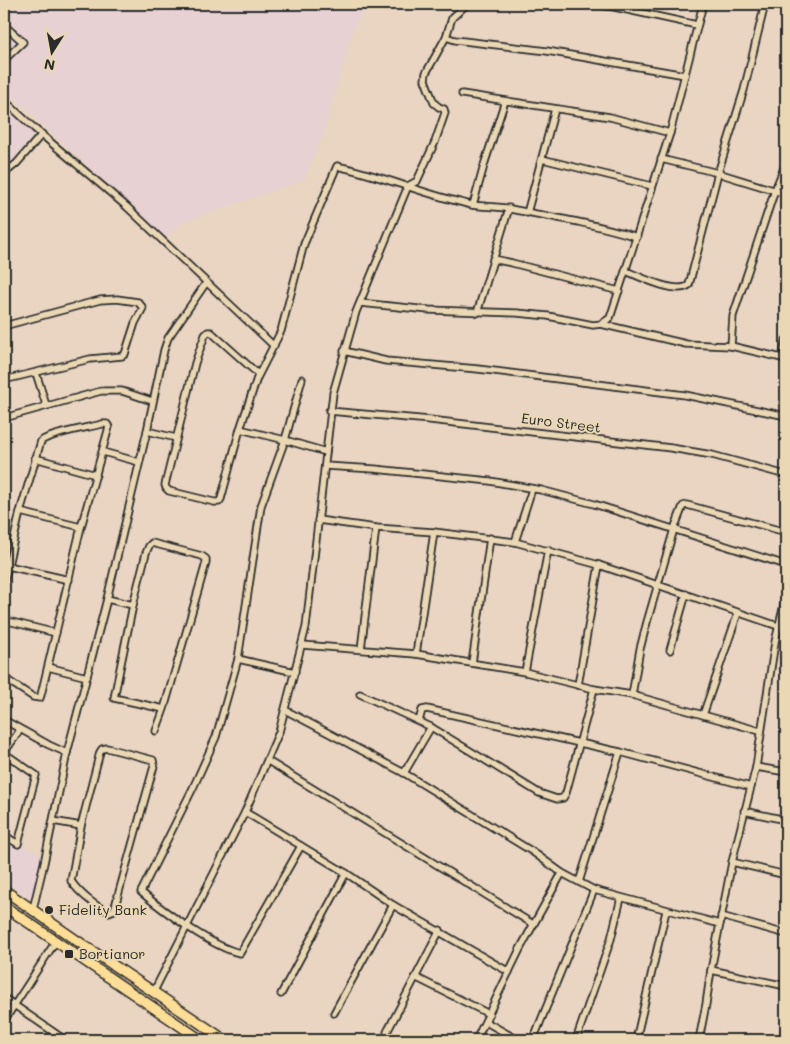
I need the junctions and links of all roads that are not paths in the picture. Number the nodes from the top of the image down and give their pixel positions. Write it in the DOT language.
graph roads {
  1 [pos="467,4"];
  2 [pos="591,4"];
  3 [pos="703,4"];
  4 [pos="765,4"];
  5 [pos="697,24"];
  6 [pos="4,25"];
  7 [pos="446,37"];
  8 [pos="4,60"];
  9 [pos="685,75"];
  10 [pos="462,94"];
  11 [pos="4,100"];
  12 [pos="505,101"];
  13 [pos="555,109"];
  14 [pos="670,132"];
  15 [pos="42,134"];
  16 [pos="542,159"];
  17 [pos="661,159"];
  18 [pos="786,163"];
  19 [pos="718,172"];
  20 [pos="4,174"];
  21 [pos="408,186"];
  22 [pos="652,186"];
  23 [pos="775,190"];
  24 [pos="786,194"];
  25 [pos="473,205"];
  26 [pos="509,208"];
  27 [pos="527,213"];
  28 [pos="637,237"];
  29 [pos="493,260"];
  30 [pos="626,271"];
  31 [pos="206,283"];
  32 [pos="619,291"];
  33 [pos="360,303"];
  34 [pos="477,312"];
  35 [pos="600,324"];
  36 [pos="4,326"];
  37 [pos="786,340"];
  38 [pos="274,346"];
  39 [pos="731,346"];
  40 [pos="344,351"];
  41 [pos="784,358"];
  42 [pos="36,373"];
  43 [pos="258,374"];
  44 [pos="302,379"];
  45 [pos="4,380"];
  46 [pos="152,401"];
  47 [pos="46,405"];
  48 [pos="329,411"];
  49 [pos="786,416"];
  50 [pos="4,418"];
  51 [pos="240,429"];
  52 [pos="147,431"];
  53 [pos="176,438"];
  54 [pos="285,440"];
  55 [pos="103,452"];
  56 [pos="326,452"];
  57 [pos="35,458"];
  58 [pos="139,462"];
  59 [pos="325,466"];
  60 [pos="96,475"];
  61 [pos="786,475"];
  62 [pos="532,489"];
  63 [pos="20,512"];
  64 [pos="318,520"];
  65 [pos="82,528"];
  66 [pos="376,528"];
  67 [pos="674,529"];
  68 [pos="434,532"];
  69 [pos="786,532"];
  70 [pos="490,538"];
  71 [pos="515,542"];
  72 [pos="548,550"];
  73 [pos="599,565"];
  74 [pos="786,565"];
  75 [pos="8,566"];
  76 [pos="69,580"];
  77 [pos="4,583"];
  78 [pos="657,585"];
  79 [pos="686,594"];
  80 [pos="786,596"];
  81 [pos="107,599"];
  82 [pos="132,605"];
  83 [pos="738,613"];
  84 [pos="4,620"];
  85 [pos="778,626"];
  86 [pos="56,633"];
  87 [pos="302,646"];
  88 [pos="362,650"];
  89 [pos="670,650"];
  90 [pos="416,654"];
  91 [pos="238,659"];
  92 [pos="472,663"];
  93 [pos="48,667"];
  94 [pos="295,672"];
  95 [pos="525,672"];
  96 [pos="87,677"];
  97 [pos="4,678"];
  98 [pos="578,685"];
  99 [pos="594,689"];
  100 [pos="360,694"];
  101 [pos="632,695"];
  102 [pos="164,709"];
  103 [pos="285,710"];
  104 [pos="703,715"];
  105 [pos="4,720"];
  106 [pos="419,721"];
  107 [pos="431,727"];
  108 [pos="20,730"];
  109 [pos="156,731"];
  110 [pos="760,731"];
  111 [pos="581,743"];
  112 [pos="620,752"];
  113 [pos="4,753"];
  114 [pos="67,753"];
  115 [pos="268,761"];
  116 [pos="756,767"];
  117 [pos="786,772"];
  118 [pos="404,773"];
  119 [pos="752,787"];
  120 [pos="744,811"];
  121 [pos="245,812"];
  122 [pos="786,820"];
  123 [pos="53,821"];
  124 [pos="81,826"];
  125 [pos="4,835"];
  126 [pos="301,846"];
  127 [pos="732,862"];
  128 [pos="346,873"];
  129 [pos="562,873"];
  130 [pos="786,875"];
  131 [pos="579,882"];
  132 [pos="4,890"];
  133 [pos="594,890"];
  134 [pos="621,898"];
  135 [pos="393,905"];
  136 [pos="4,906"];
  137 [pos="33,909"];
  138 [pos="666,911"];
  139 [pos="721,916"];
  140 [pos="533,924"];
  141 [pos="720,924"];
  142 [pos="188,926"];
  143 [pos="440,930"];
  144 [pos="786,934"];
  145 [pos="56,941"];
  146 [pos="710,970"];
  147 [pos="510,972"];
  148 [pos="417,978"];
  149 [pos="786,986"];
  150 [pos="153,992"];
  151 [pos="281,994"];
  152 [pos="4,998"];
  153 [pos="15,1006"];
  154 [pos="334,1013"];
  155 [pos="489,1014"];
  156 [pos="4,1021"];
  157 [pos="486,1022"];
  158 [pos="786,1027"];
  159 [pos="387,1032"];
  160 [pos="65,1040"];
  161 [pos="202,1040"];
  162 [pos="225,1040"];
  163 [pos="476,1040"];
  164 [pos="518,1040"];
  165 [pos="533,1040"];
  166 [pos="576,1040"];
  167 [pos="636,1040"];
  168 [pos="699,1040"];
  169 [pos="782,1040"];
  1 -- 7 [label="street"];
  2 -- 5 [label="street"];
  3 -- 5 [label="street"];
  4 -- 19 [label="street"];
  5 -- 9 [label="street"];
  6 -- 8 [label="street"];
  7 -- 9 [label="street"];
  7 -- 21 [label="street"];
  9 -- 14 [label="street"];
  10 -- 12 [label="street"];
  11 -- 15 [label="street"];
  12 -- 13 [label="street"];
  12 -- 25 [label="street"];
  13 -- 14 [label="street"];
  13 -- 16 [label="street"];
  14 -- 17 [label="street"];
  15 -- 20 [label="street"];
  15 -- 31 [label="street"];
  16 -- 22 [label="street"];
  16 -- 27 [label="street"];
  17 -- 19 [label="street"];
  17 -- 22 [label="street"];
  18 -- 23 [label="street"];
  19 -- 23 [label="street"];
  19 -- 30 [label="street"];
  21 -- 25 [label="street"];
  21 -- 33 [label="street"];
  21 -- 38 [label="street"];
  22 -- 28 [label="street"];
  23 -- 24 [label="street"];
  23 -- 39 [label="street"];
  25 -- 26 [label="street"];
  26 -- 27 [label="street"];
  26 -- 29 [label="street"];
  27 -- 28 [label="street"];
  28 -- 30 [label="street"];
  29 -- 32 [label="street"];
  29 -- 34 [label="street"];
  30 -- 32 [label="street"];
  31 -- 38 [label="street"];
  31 -- 46 [label="street"];
  32 -- 35 [label="street"];
  33 -- 34 [label="street"];
  33 -- 40 [label="street"];
  34 -- 35 [label="street"];
  35 -- 39 [label="street"];
  36 -- 42 [label="street"];
  37 -- 41 [label="street"];
  38 -- 43 [label="street"];
  39 -- 41 [label="street"];
  40 -- 48 [label="street"];
  40 -- 49 [label="street"];
  42 -- 45 [label="street"];
  42 -- 47 [label="street"];
  43 -- 51 [label="street"];
  43 -- 53 [label="street"];
  44 -- 54 [label="street"];
  46 -- 47 [label="street"];
  46 -- 52 [label="street"];
  47 -- 50 [label="street"];
  48 -- 56 [label="street"];
  48 -- 61 [label="street, Euro Street"];
  51 -- 53 [label="street"];
  51 -- 54 [label="street"];
  52 -- 53 [label="street"];
  52 -- 58 [label="street"];
  54 -- 56 [label="street"];
  54 -- 91 [label="street"];
  55 -- 57 [label="street"];
  55 -- 58 [label="street"];
  55 -- 60 [label="street"];
  56 -- 59 [label="street"];
  57 -- 60 [label="street"];
  57 -- 63 [label="street"];
  58 -- 81 [label="street"];
  59 -- 62 [label="street"];
  59 -- 64 [label="street"];
  60 -- 65 [label="street"];
  62 -- 67 [label="street"];
  62 -- 71 [label="street"];
  63 -- 65 [label="street"];
  63 -- 75 [label="street"];
  64 -- 66 [label="street"];
  64 -- 87 [label="street"];
  65 -- 76 [label="street"];
  66 -- 68 [label="street"];
  66 -- 88 [label="street"];
  67 -- 69 [label="street"];
  67 -- 74 [label="street"];
  67 -- 78 [label="street"];
  68 -- 70 [label="street"];
  68 -- 90 [label="street"];
  70 -- 71 [label="street"];
  70 -- 92 [label="street"];
  71 -- 72 [label="street"];
  72 -- 73 [label="street"];
  72 -- 95 [label="street"];
  73 -- 78 [label="street"];
  73 -- 98 [label="street"];
  75 -- 76 [label="street"];
  75 -- 77 [label="street"];
  76 -- 86 [label="street"];
  78 -- 79 [label="street"];
  78 -- 101 [label="street"];
  79 -- 83 [label="street"];
  79 -- 89 [label="street"];
  80 -- 85 [label="street"];
  81 -- 82 [label="street"];
  81 -- 96 [label="street"];
  82 -- 102 [label="street"];
  82 -- 102 [label="street"];
  83 -- 85 [label="street"];
  83 -- 104 [label="street"];
  84 -- 86 [label="street"];
  85 -- 110 [label="street"];
  86 -- 93 [label="street"];
  87 -- 88 [label="street"];
  87 -- 94 [label="street"];
  88 -- 90 [label="street"];
  90 -- 92 [label="street"];
  91 -- 94 [label="street"];
  91 -- 142 [label="street"];
  92 -- 95 [label="street"];
  93 -- 96 [label="street"];
  93 -- 97 [label="street"];
  94 -- 103 [label="street"];
  95 -- 98 [label="street"];
  96 -- 114 [label="street"];
  98 -- 99 [label="street"];
  99 -- 101 [label="street"];
  99 -- 111 [label="street"];
  100 -- 106 [label="street"];
  101 -- 104 [label="street"];
  102 -- 109 [label="street"];
  103 -- 115 [label="street"];
  103 -- 118 [label="street"];
  104 -- 110 [label="street"];
  105 -- 108 [label="street"];
  106 -- 107 [label="street"];
  106 -- 111 [label="street"];
  107 -- 111 [label="street"];
  107 -- 118 [label="street"];
  108 -- 113 [label="street"];
  108 -- 114 [label="street"];
  110 -- 116 [label="street"];
  111 -- 112 [label="street"];
  112 -- 119 [label="street"];
  112 -- 131 [label="street"];
  113 -- 125 [label="street"];
  114 -- 123 [label="street"];
  115 -- 121 [label="street"];
  115 -- 140 [label="street"];
  116 -- 117 [label="street"];
  116 -- 119 [label="street"];
  118 -- 129 [label="street"];
  119 -- 120 [label="street"];
  120 -- 122 [label="street"];
  120 -- 127 [label="street"];
  121 -- 126 [label="street"];
  121 -- 142 [label="street"];
  123 -- 124 [label="street"];
  123 -- 137 [label="street"];
  124 -- 124 [label="street"];
  126 -- 128 [label="street"];
  126 -- 142 [label="street"];
  127 -- 130 [label="street"];
  127 -- 139 [label="street"];
  128 -- 135 [label="street"];
  128 -- 151 [label="street"];
  129 -- 131 [label="street"];
  129 -- 140 [label="street"];
  131 -- 133 [label="street"];
  132 -- 137 [label="highway"];
  133 -- 134 [label="street"];
  133 -- 165 [label="street"];
  134 -- 138 [label="street"];
  134 -- 166 [label="street"];
  135 -- 143 [label="street"];
  135 -- 154 [label="street"];
  136 -- 145 [label="highway"];
  137 -- 150 [label="highway"];
  138 -- 141 [label="street"];
  138 -- 167 [label="street"];
  139 -- 141 [label="street"];
  139 -- 144 [label="street"];
  140 -- 147 [label="street"];
  141 -- 146 [label="street"];
  142 -- 150 [label="street"];
  143 -- 147 [label="street"];
  143 -- 148 [label="street"];
  145 -- 153 [label="street"];
  145 -- 161 [label="highway"];
  146 -- 149 [label="street"];
  146 -- 168 [label="street"];
  147 -- 155 [label="street"];
  148 -- 155 [label="street"];
  148 -- 159 [label="street"];
  150 -- 162 [label="highway"];
  152 -- 153 [label="street"];
  153 -- 156 [label="street"];
  153 -- 160 [label="street"];
  155 -- 157 [label="street"];
  157 -- 163 [label="street"];
  157 -- 164 [label="street"];
  158 -- 169 [label="street"];
}
